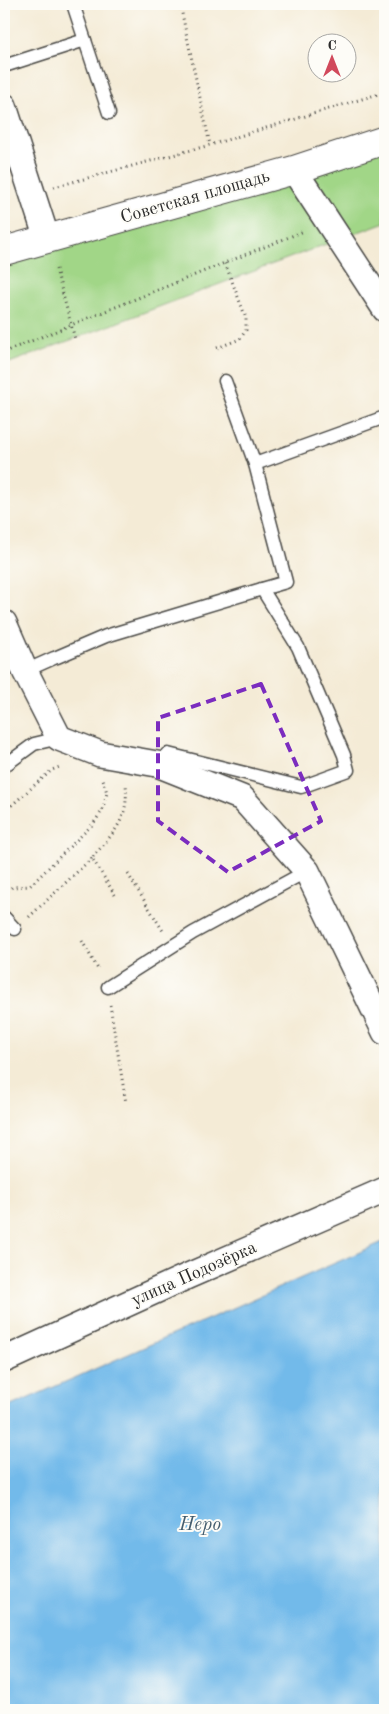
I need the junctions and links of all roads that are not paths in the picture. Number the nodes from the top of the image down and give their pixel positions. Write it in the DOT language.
graph roads {
  1 [pos="74,4"];
  2 [pos="85,40"];
  3 [pos="4,66"];
  4 [pos="4,106"];
  5 [pos="109,113"];
  6 [pos="385,140"];
  7 [pos="294,170"];
  8 [pos="47,238"];
  9 [pos="4,251"];
  10 [pos="385,308"];
  11 [pos="225,381"];
  12 [pos="385,417"];
  13 [pos="255,464"];
  14 [pos="262,589"];
  15 [pos="4,623"];
  16 [pos="15,663"];
  17 [pos="59,738"];
  18 [pos="157,764"];
  19 [pos="4,766"];
  20 [pos="308,871"];
  21 [pos="4,917"];
  22 [pos="15,929"];
  23 [pos="108,987"];
  24 [pos="385,1032"];
  25 [pos="385,1190"];
  26 [pos="4,1360"];
  1 -- 2 [label="lane"];
  2 -- 3 [label="lane"];
  2 -- 5 [label="lane"];
  4 -- 8 [label="street"];
  6 -- 7 [label="street, Советская площадь"];
  7 -- 8 [label="street, Советская площадь"];
  7 -- 10 [label="street"];
  8 -- 9 [label="street, Советская площадь"];
  11 -- 13 [label="lane"];
  12 -- 13 [label="lane"];
  13 -- 14 [label="lane"];
  14 -- 16 [label="lane"];
  14 -- 18 [label="lane"];
  15 -- 16 [label="street"];
  16 -- 17 [label="street"];
  17 -- 18 [label="street"];
  17 -- 19 [label="lane"];
  18 -- 20 [label="street"];
  20 -- 23 [label="lane"];
  20 -- 24 [label="street"];
  21 -- 22 [label="lane"];
  25 -- 26 [label="street, улица Подозёрка"];
}
